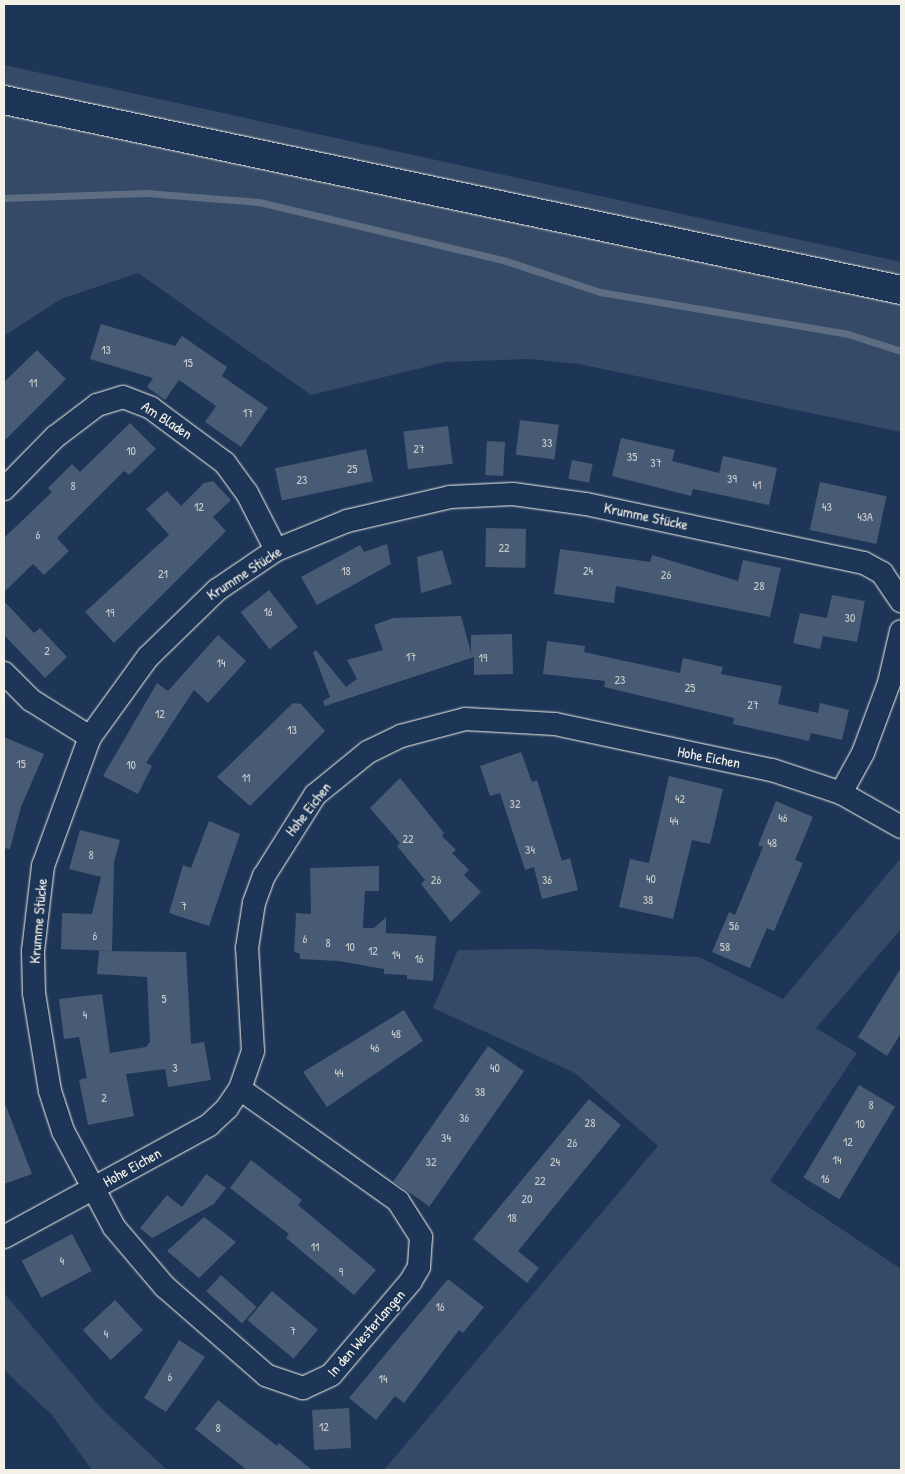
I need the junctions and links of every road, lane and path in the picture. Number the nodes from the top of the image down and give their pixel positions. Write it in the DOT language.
graph roads {
  1 [pos="4,100"];
  2 [pos="901,290"];
  3 [pos="4,488"];
  4 [pos="276,550"];
  5 [pos="901,601"];
  6 [pos="901,631"];
  7 [pos="4,674"];
  8 [pos="90,737"];
  9 [pos="841,793"];
  10 [pos="901,827"];
  11 [pos="240,1089"];
  12 [pos="92,1189"];
  13 [pos="4,1237"];
  1 -- 2 [label="street"];
  3 -- 4 [label="street, Am Bladen"];
  4 -- 5 [label="street, Krumme Stücke"];
  4 -- 8 [label="street, Krumme Stücke"];
  6 -- 9 [label="street"];
  7 -- 8 [label="street"];
  8 -- 12 [label="street, Krumme Stücke"];
  9 -- 10 [label="street, Hohe Eichen"];
  9 -- 11 [label="street, Hohe Eichen"];
  11 -- 12 [label="street, Hohe Eichen"];
  11 -- 12 [label="street, In den Westerlangen"];
  12 -- 13 [label="street, Hohe Eichen"];
}
